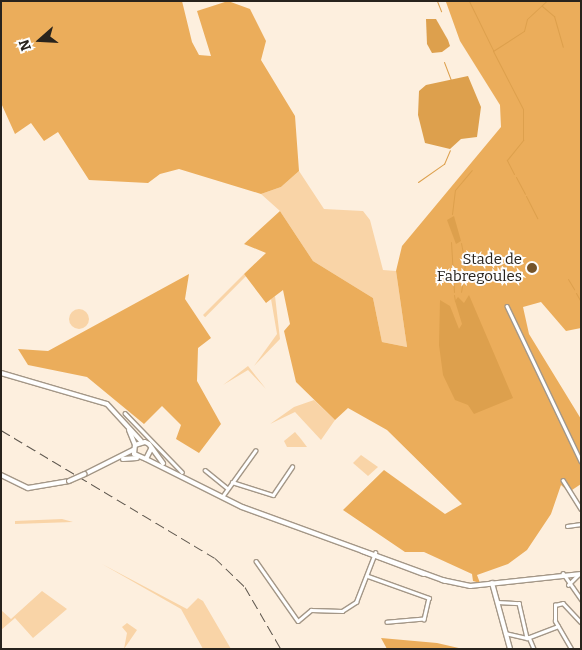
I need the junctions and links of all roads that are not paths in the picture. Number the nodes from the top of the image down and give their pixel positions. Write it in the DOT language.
graph roads {
  1 [pos="507,306"];
  2 [pos="1,373"];
  3 [pos="125,413"];
  4 [pos="125,421"];
  5 [pos="154,440"];
  6 [pos="142,442"];
  7 [pos="150,447"];
  8 [pos="134,448"];
  9 [pos="255,451"];
  10 [pos="137,458"];
  11 [pos="121,459"];
  12 [pos="146,459"];
  13 [pos="581,461"];
  14 [pos="166,466"];
  15 [pos="292,467"];
  16 [pos="205,470"];
  17 [pos="182,472"];
  18 [pos="1,475"];
  19 [pos="563,480"];
  20 [pos="232,482"];
  21 [pos="228,488"];
  22 [pos="221,498"];
  23 [pos="581,509"];
  24 [pos="581,524"];
  25 [pos="566,526"];
  26 [pos="374,555"];
  27 [pos="256,561"];
  28 [pos="563,573"];
  29 [pos="580,574"];
  30 [pos="367,576"];
  31 [pos="492,583"];
  32 [pos="568,585"];
  33 [pos="581,599"];
  34 [pos="497,602"];
  35 [pos="387,622"];
  36 [pos="581,622"];
  37 [pos="558,626"];
  38 [pos="505,633"];
  39 [pos="528,637"];
  40 [pos="510,649"];
  41 [pos="534,649"];
  42 [pos="570,649"];
  1 -- 13 [label="street"];
  2 -- 4 [label="main road"];
  3 -- 5 [label="street"];
  4 -- 6 [label="main road"];
  4 -- 8 [label="main road"];
  5 -- 7 [label="street"];
  5 -- 17 [label="street"];
  6 -- 7 [label="main road"];
  6 -- 8 [label="main road"];
  7 -- 12 [label="main road"];
  7 -- 14 [label="main road"];
  8 -- 10 [label="main road"];
  8 -- 11 [label="main road"];
  9 -- 20 [label="street"];
  10 -- 11 [label="main road"];
  10 -- 12 [label="main road"];
  11 -- 18 [label="main road, bridge"];
  12 -- 14 [label="main road"];
  14 -- 22 [label="main road"];
  15 -- 20 [label="street"];
  16 -- 21 [label="street"];
  19 -- 23 [label="street"];
  20 -- 21 [label="street"];
  21 -- 22 [label="street"];
  22 -- 26 [label="main road"];
  24 -- 25 [label="street"];
  26 -- 30 [label="street"];
  26 -- 31 [label="main road"];
  27 -- 30 [label="street"];
  28 -- 29 [label="main road"];
  28 -- 31 [label="main road"];
  28 -- 32 [label="street"];
  29 -- 32 [label="street"];
  30 -- 35 [label="street"];
  31 -- 34 [label="main road"];
  32 -- 33 [label="street"];
  34 -- 38 [label="main road"];
  34 -- 39 [label="street"];
  36 -- 37 [label="street"];
  37 -- 39 [label="street"];
  37 -- 42 [label="street"];
  38 -- 39 [label="street"];
  38 -- 40 [label="main road"];
  39 -- 41 [label="street"];
}
